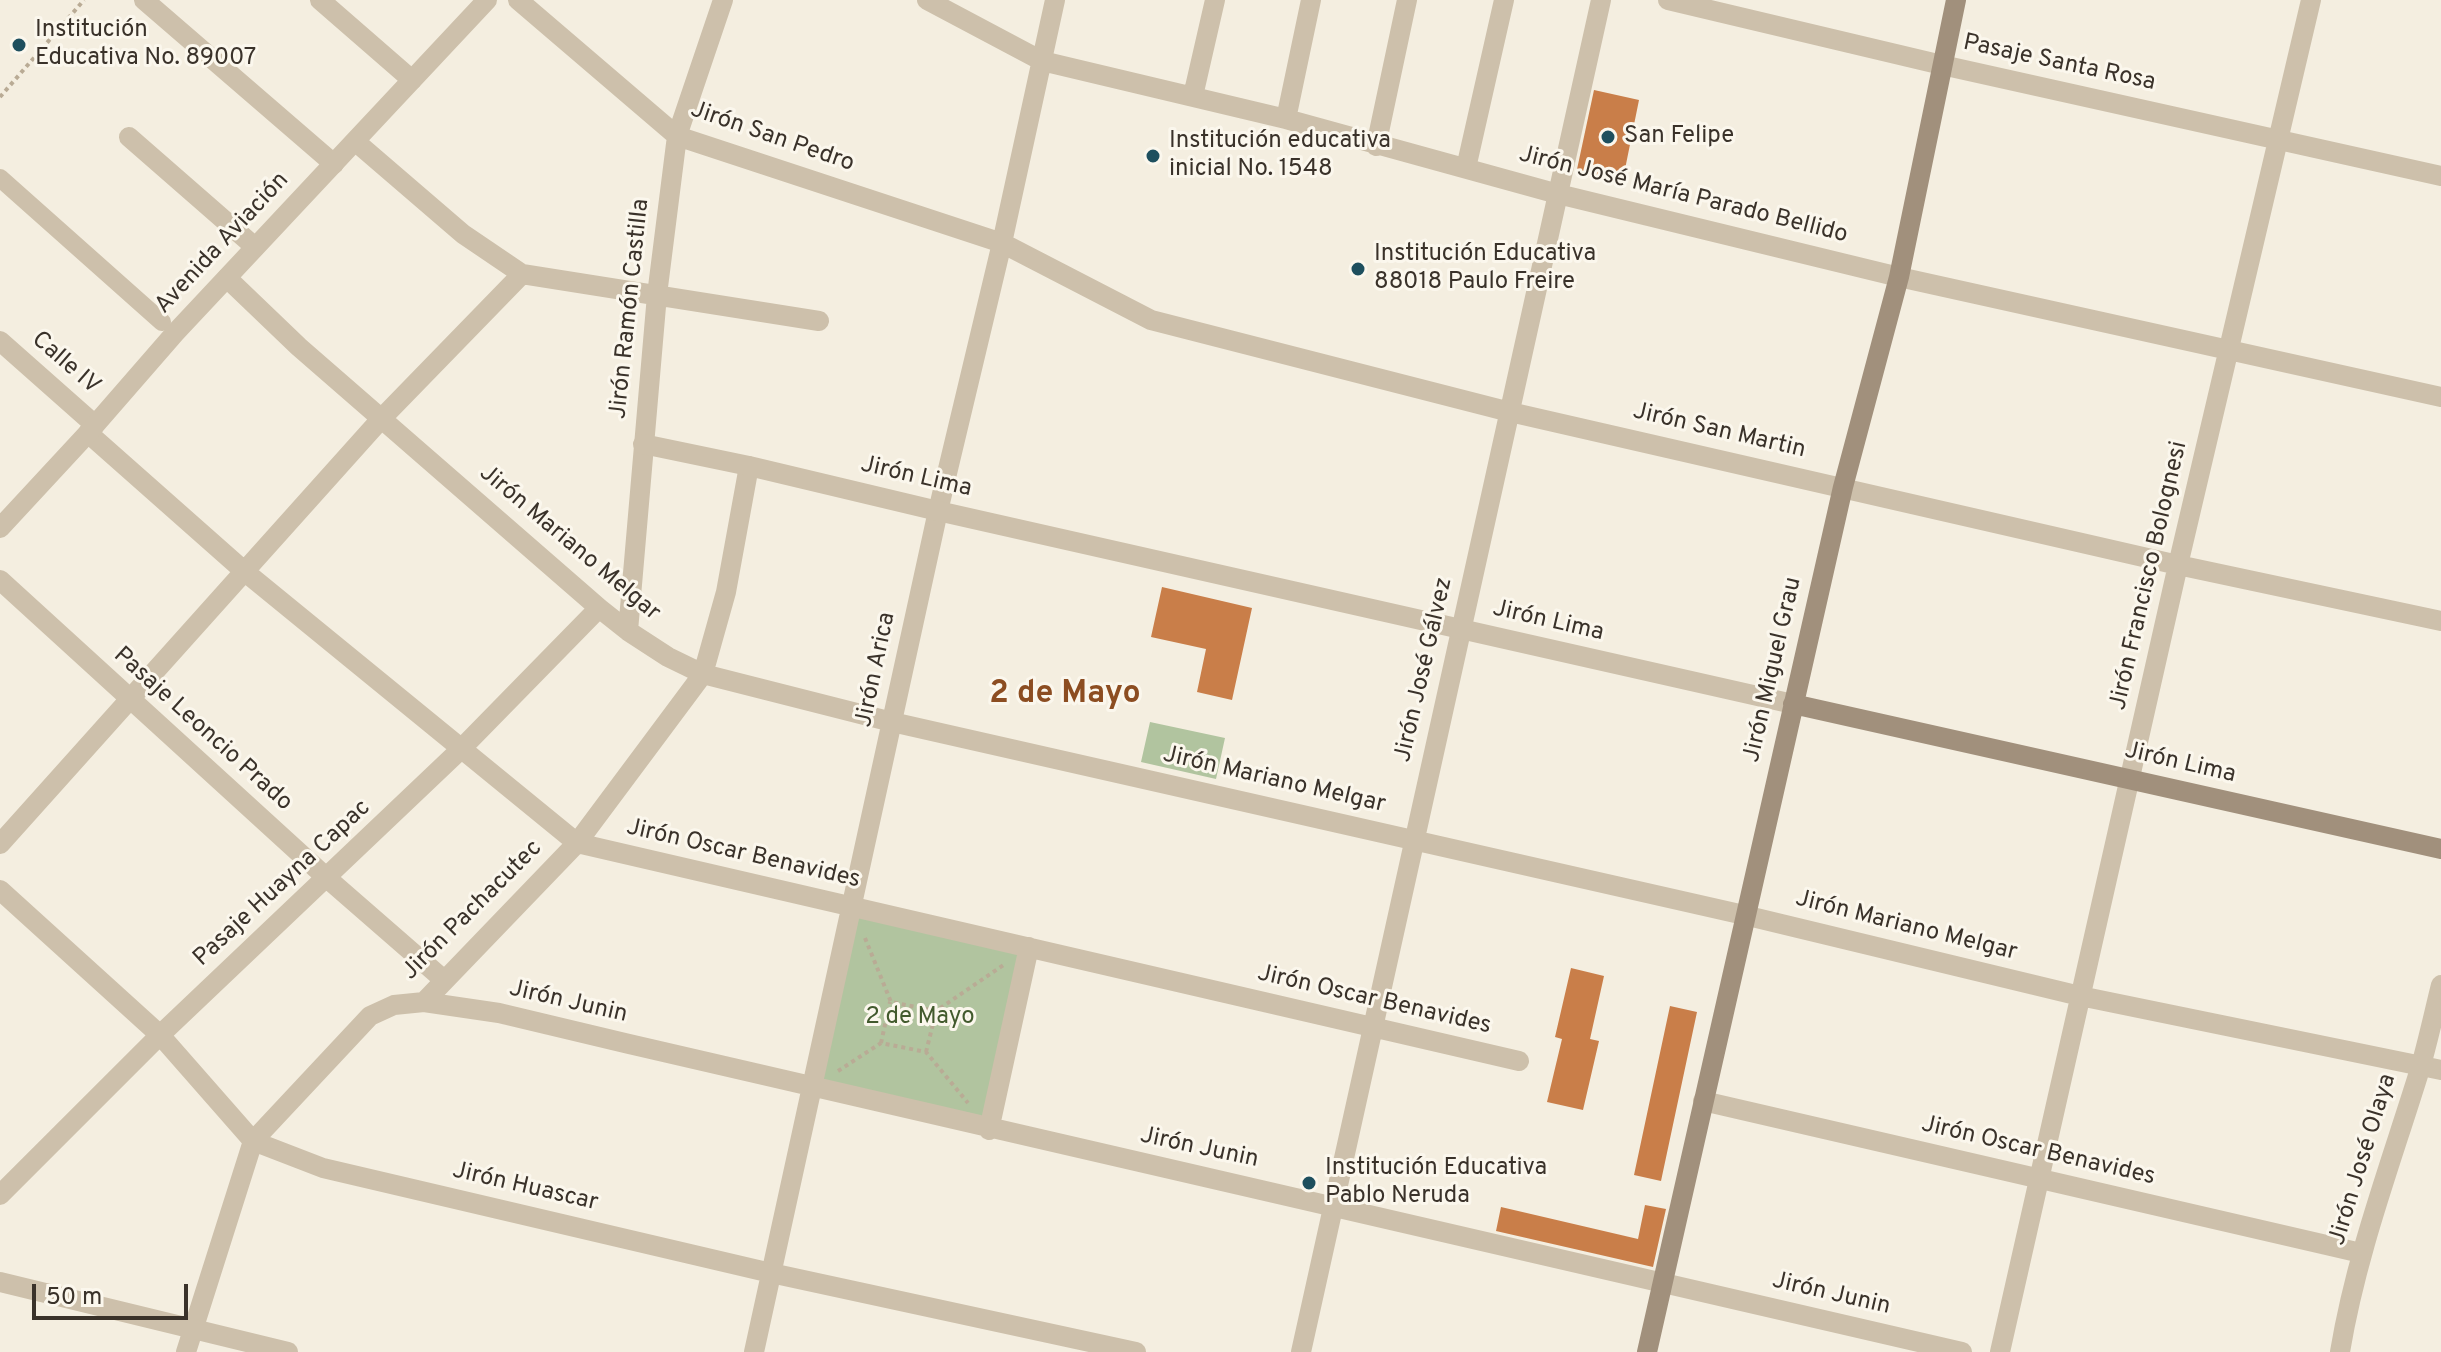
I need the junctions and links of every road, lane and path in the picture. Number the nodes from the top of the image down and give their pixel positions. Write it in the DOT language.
graph roads {
  1 [pos="84,0"];
  2 [pos="144,0"];
  3 [pos="320,0"];
  4 [pos="487,0"];
  5 [pos="518,0"];
  6 [pos="723,0"];
  7 [pos="927,0"];
  8 [pos="1055,0"];
  9 [pos="1215,0"];
  10 [pos="1311,0"];
  11 [pos="1407,0"];
  12 [pos="1504,0"];
  13 [pos="1601,0"];
  14 [pos="1668,0"];
  15 [pos="1956,0"];
  16 [pos="2311,0"];
  17 [pos="1042,61"];
  18 [pos="1942,65"];
  19 [pos="412,80"];
  20 [pos="1193,96"];
  21 [pos="0,97"];
  22 [pos="1286,119"];
  23 [pos="677,136"];
  24 [pos="129,137"];
  25 [pos="2277,138"];
  26 [pos="356,142"];
  27 [pos="1376,146"];
  28 [pos="334,164"];
  29 [pos="1466,168"];
  30 [pos="2441,176"];
  31 [pos="0,178"];
  32 [pos="1558,194"];
  33 [pos="1002,243"];
  34 [pos="255,247"];
  35 [pos="522,274"];
  36 [pos="1899,277"];
  37 [pos="227,278"];
  38 [pos="657,295"];
  39 [pos="819,321"];
  40 [pos="168,328"];
  41 [pos="0,341"];
  42 [pos="2230,350"];
  43 [pos="2441,397"];
  44 [pos="1510,412"];
  45 [pos="381,419"];
  46 [pos="92,429"];
  47 [pos="643,444"];
  48 [pos="749,466"];
  49 [pos="1843,487"];
  50 [pos="938,511"];
  51 [pos="3,518"];
  52 [pos="2178,565"];
  53 [pos="244,571"];
  54 [pos="0,580"];
  55 [pos="599,608"];
  56 [pos="2441,621"];
  57 [pos="1461,629"];
  58 [pos="628,631"];
  59 [pos="703,674"];
  60 [pos="130,700"];
  61 [pos="1793,704"];
  62 [pos="892,722"];
  63 [pos="460,750"];
  64 [pos="2129,779"];
  65 [pos="1414,840"];
  66 [pos="577,843"];
  67 [pos="0,844"];
  68 [pos="2441,849"];
  69 [pos="328,879"];
  70 [pos="0,890"];
  71 [pos="852,906"];
  72 [pos="1744,915"];
  73 [pos="865,937"];
  74 [pos="1029,947"];
  75 [pos="444,980"];
  76 [pos="2441,985"];
  77 [pos="2080,996"];
  78 [pos="424,1002"];
  79 [pos="891,1002"];
  80 [pos="936,1011"];
  81 [pos="1373,1028"];
  82 [pos="160,1035"];
  83 [pos="881,1043"];
  84 [pos="926,1052"];
  85 [pos="1519,1061"];
  86 [pos="2431,1067"];
  87 [pos="812,1088"];
  88 [pos="1703,1101"];
  89 [pos="989,1130"];
  90 [pos="253,1141"];
  91 [pos="2040,1179"];
  92 [pos="0,1195"];
  93 [pos="1333,1205"];
  94 [pos="2361,1253"];
  95 [pos="771,1273"];
  96 [pos="0,1282"];
  97 [pos="1662,1283"];
  98 [pos="194,1328"];
  99 [pos="186,1352"];
  100 [pos="288,1352"];
  101 [pos="754,1352"];
  102 [pos="1136,1352"];
  103 [pos="1301,1352"];
  104 [pos="1647,1352"];
  105 [pos="1962,1352"];
  106 [pos="2000,1352"];
  107 [pos="2340,1352"];
  1 -- 21 [label="path"];
  2 -- 28 [label="street"];
  3 -- 19 [label="street"];
  4 -- 19 [label="street, Avenida Aviación"];
  5 -- 23 [label="street, Jirón San Pedro"];
  6 -- 23 [label="street, Jirón Ramón Castilla"];
  7 -- 17 [label="street, Jirón José María Parado Bellido"];
  8 -- 17 [label="street, Jirón Arica"];
  9 -- 20 [label="street"];
  10 -- 22 [label="street"];
  11 -- 27 [label="street"];
  12 -- 29 [label="street"];
  13 -- 32 [label="street, Jirón José Gálvez"];
  14 -- 18 [label="street, Pasaje Santa Rosa"];
  15 -- 18 [label="main road, Jirón Miguel Grau"];
  16 -- 25 [label="street, Jirón Francisco Bolognesi"];
  17 -- 20 [label="street, Jirón José María Parado Bellido"];
  17 -- 33 [label="street, Jirón Arica"];
  18 -- 25 [label="street, Pasaje Santa Rosa"];
  18 -- 36 [label="main road, Jirón Miguel Grau"];
  19 -- 26 [label="street, Avenida Aviación"];
  20 -- 22 [label="street, Jirón José María Parado Bellido"];
  22 -- 27 [label="street, Jirón José María Parado Bellido"];
  23 -- 33 [label="street, Jirón San Pedro"];
  23 -- 38 [label="street, Jirón Ramón Castilla"];
  24 -- 34 [label="street"];
  25 -- 30 [label="street, Pasaje Santa Rosa"];
  25 -- 42 [label="street, Jirón Francisco Bolognesi"];
  26 -- 28 [label="street, Avenida Aviación"];
  26 -- 35 [label="street"];
  27 -- 29 [label="street, Jirón José María Parado Bellido"];
  28 -- 34 [label="street, Avenida Aviación"];
  29 -- 32 [label="street, Jirón José María Parado Bellido"];
  31 -- 40 [label="street"];
  32 -- 36 [label="street, Jirón José María Parado Bellido"];
  32 -- 44 [label="street, Jirón José Gálvez"];
  33 -- 44 [label="street, Jirón San Martin"];
  33 -- 50 [label="street, Jirón Arica"];
  34 -- 37 [label="street, Avenida Aviación"];
  35 -- 38 [label="street"];
  35 -- 45 [label="street"];
  36 -- 42 [label="street, Jirón José María Parado Bellido"];
  36 -- 49 [label="main road, Jirón Miguel Grau"];
  37 -- 40 [label="street, Avenida Aviación"];
  37 -- 45 [label="street, Jirón Mariano Melgar"];
  38 -- 39 [label="street"];
  38 -- 47 [label="street, Jirón Ramón Castilla"];
  40 -- 46 [label="street, Avenida Aviación"];
  41 -- 46 [label="street, Calle IV"];
  42 -- 43 [label="street, Jirón José María Parado Bellido"];
  42 -- 52 [label="street, Jirón Francisco Bolognesi"];
  44 -- 49 [label="street, Jirón San Martin"];
  44 -- 57 [label="street, Jirón José Gálvez"];
  45 -- 53 [label="street"];
  45 -- 55 [label="street, Jirón Mariano Melgar"];
  46 -- 51 [label="street, Avenida Aviación"];
  46 -- 53 [label="street, Jirón Oscar Benavides"];
  47 -- 48 [label="street, Jirón Lima"];
  47 -- 58 [label="street, Jirón Ramón Castilla"];
  48 -- 50 [label="street, Jirón Lima"];
  48 -- 59 [label="street, Jirón Pachacutec"];
  49 -- 52 [label="street, Jirón San Martin"];
  49 -- 61 [label="main road, Jirón Miguel Grau"];
  50 -- 57 [label="street, Jirón Lima"];
  50 -- 62 [label="street, Jirón Arica"];
  52 -- 56 [label="street, Jirón San Martin"];
  52 -- 64 [label="street, Jirón Francisco Bolognesi"];
  53 -- 60 [label="street"];
  53 -- 63 [label="street, Jirón Oscar Benavides"];
  54 -- 60 [label="street, Pasaje Leoncio Prado"];
  55 -- 58 [label="street, Jirón Mariano Melgar"];
  55 -- 63 [label="street, Pasaje Huayna Capac"];
  57 -- 61 [label="street, Jirón Lima"];
  57 -- 65 [label="street, Jirón José Gálvez"];
  58 -- 59 [label="street, Jirón Mariano Melgar"];
  59 -- 62 [label="street, Jirón Mariano Melgar"];
  59 -- 66 [label="street, Jirón Pachacutec"];
  60 -- 67 [label="street"];
  60 -- 69 [label="street, Pasaje Leoncio Prado"];
  61 -- 64 [label="main road, Jirón Lima"];
  61 -- 72 [label="main road, Jirón Miguel Grau"];
  62 -- 65 [label="street, Jirón Mariano Melgar"];
  62 -- 71 [label="street, Jirón Arica"];
  63 -- 66 [label="street, Jirón Oscar Benavides"];
  63 -- 69 [label="street, Pasaje Huayna Capac"];
  64 -- 68 [label="main road, Jirón Lima"];
  64 -- 77 [label="street, Jirón Francisco Bolognesi"];
  65 -- 72 [label="street, Jirón Mariano Melgar"];
  65 -- 81 [label="street, Jirón José Gálvez"];
  66 -- 71 [label="street, Jirón Oscar Benavides"];
  66 -- 75 [label="street, Jirón Pachacutec"];
  69 -- 75 [label="street, Pasaje Leoncio Prado"];
  69 -- 82 [label="street, Pasaje Huayna Capac"];
  70 -- 82 [label="street, Jirón Huascar"];
  71 -- 74 [label="street, Jirón Oscar Benavides"];
  71 -- 87 [label="street, Jirón Arica"];
  72 -- 77 [label="street, Jirón Mariano Melgar"];
  72 -- 88 [label="main road, Jirón Miguel Grau"];
  73 -- 79 [label="path"];
  74 -- 80 [label="path"];
  74 -- 81 [label="street, Jirón Oscar Benavides"];
  74 -- 89 [label="street"];
  75 -- 78 [label="street, Jirón Pachacutec"];
  76 -- 86 [label="street, Jirón José Olaya"];
  77 -- 86 [label="street, Jirón Mariano Melgar"];
  77 -- 91 [label="street, Jirón Francisco Bolognesi"];
  78 -- 87 [label="street, Jirón Junin"];
  78 -- 90 [label="street, Jirón Pachacutec"];
  79 -- 80 [label="path"];
  79 -- 83 [label="path"];
  80 -- 84 [label="path"];
  81 -- 85 [label="street, Jirón Oscar Benavides"];
  81 -- 93 [label="street, Jirón José Gálvez"];
  82 -- 90 [label="street, Jirón Huascar"];
  82 -- 92 [label="street, Pasaje Huayna Capac"];
  83 -- 84 [label="path"];
  83 -- 87 [label="path"];
  84 -- 89 [label="path"];
  86 -- 94 [label="street, Jirón José Olaya"];
  87 -- 89 [label="street, Jirón Junin"];
  87 -- 95 [label="street, Jirón Arica"];
  88 -- 91 [label="street, Jirón Oscar Benavides"];
  88 -- 97 [label="main road, Jirón Miguel Grau"];
  89 -- 93 [label="street, Jirón Junin"];
  90 -- 95 [label="street, Jirón Huascar"];
  90 -- 98 [label="street, Jirón Pachacutec"];
  91 -- 94 [label="street, Jirón Oscar Benavides"];
  91 -- 106 [label="street, Jirón Francisco Bolognesi"];
  93 -- 97 [label="street, Jirón Junin"];
  93 -- 103 [label="street, Jirón José Gálvez"];
  94 -- 107 [label="street, Jirón José Olaya"];
  95 -- 101 [label="street, Jirón Arica"];
  95 -- 102 [label="street, Jirón Huascar"];
  96 -- 98 [label="street"];
  97 -- 104 [label="main road, Jirón Miguel Grau"];
  97 -- 105 [label="street, Jirón Junin"];
  98 -- 99 [label="street, Jirón Pachacutec"];
  98 -- 100 [label="street"];
}
